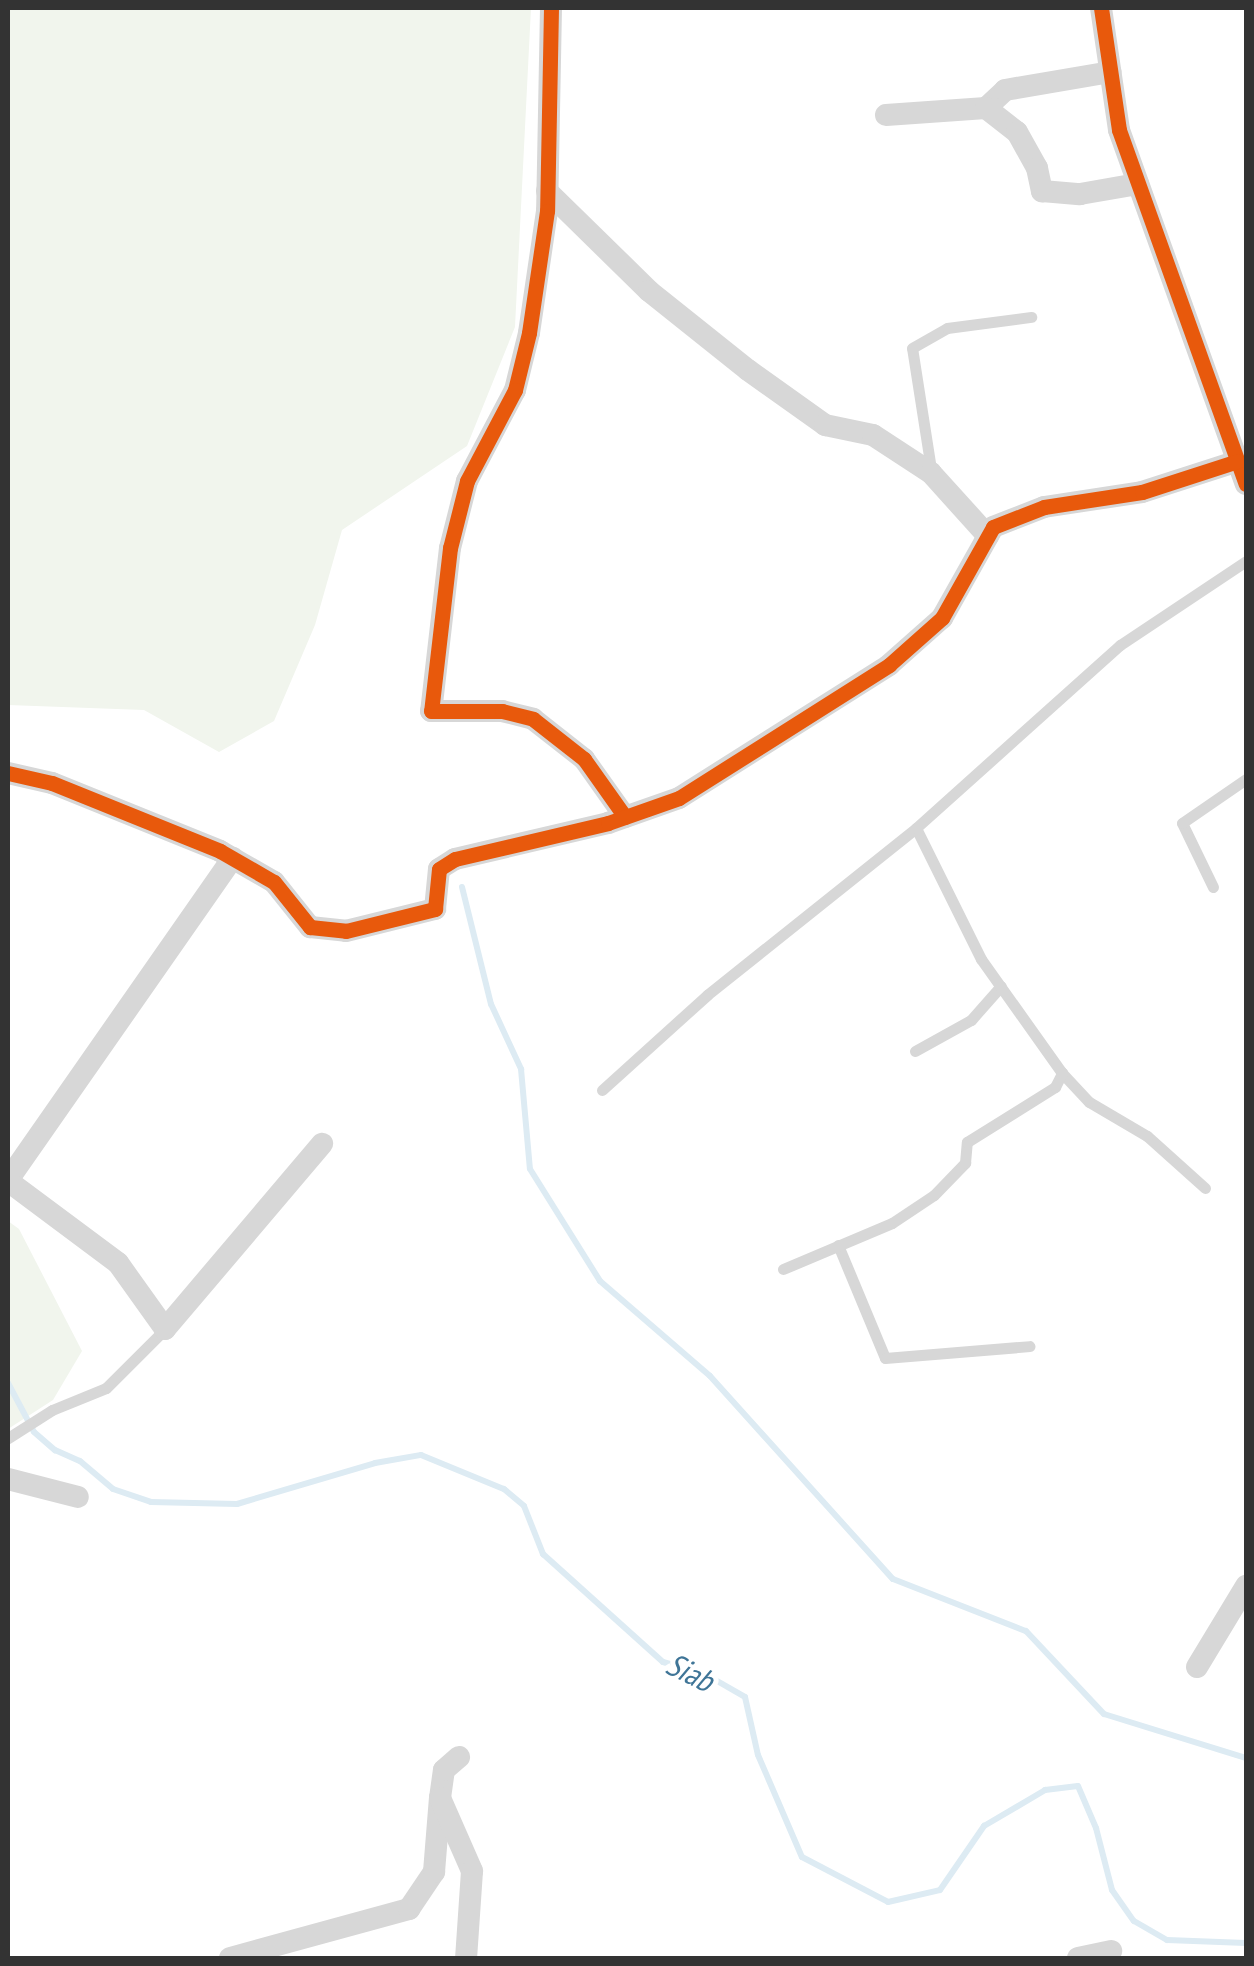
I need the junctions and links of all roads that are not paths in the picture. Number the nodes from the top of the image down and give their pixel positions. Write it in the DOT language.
graph roads {
  1 [pos="551,8"];
  2 [pos="1101,8"];
  3 [pos="1110,72"];
  4 [pos="986,108"];
  5 [pos="886,115"];
  6 [pos="1138,184"];
  7 [pos="547,191"];
  8 [pos="1031,318"];
  9 [pos="1236,427"];
  10 [pos="1238,461"];
  11 [pos="931,474"];
  12 [pos="1246,484"];
  13 [pos="988,536"];
  14 [pos="1246,560"];
  15 [pos="8,774"];
  16 [pos="1246,779"];
  17 [pos="625,817"];
  18 [pos="916,828"];
  19 [pos="232,858"];
  20 [pos="1213,888"];
  21 [pos="1000,986"];
  22 [pos="915,1052"];
  23 [pos="1062,1074"];
  24 [pos="602,1090"];
  25 [pos="322,1144"];
  26 [pos="8,1181"];
  27 [pos="1205,1188"];
  28 [pos="838,1246"];
  29 [pos="782,1269"];
  30 [pos="165,1328"];
  31 [pos="1030,1346"];
  32 [pos="11,1436"];
  33 [pos="8,1478"];
  34 [pos="78,1497"];
  35 [pos="1246,1586"];
  36 [pos="1197,1667"];
  37 [pos="459,1758"];
  38 [pos="440,1798"];
  39 [pos="1111,1950"];
  40 [pos="230,1958"];
  41 [pos="466,1958"];
  42 [pos="1078,1958"];
  1 -- 7 [label="street"];
  2 -- 3 [label="street"];
  3 -- 4 [label="street"];
  3 -- 6 [label="street"];
  4 -- 5 [label="street"];
  4 -- 6 [label="street"];
  6 -- 9 [label="street"];
  7 -- 11 [label="street"];
  7 -- 17 [label="street"];
  8 -- 11 [label="lane"];
  9 -- 10 [label="street"];
  10 -- 12 [label="street"];
  10 -- 13 [label="street"];
  11 -- 13 [label="street"];
  13 -- 17 [label="street"];
  14 -- 18 [label="lane"];
  15 -- 19 [label="street"];
  16 -- 20 [label="lane"];
  17 -- 19 [label="street"];
  18 -- 21 [label="lane"];
  18 -- 24 [label="lane"];
  19 -- 26 [label="street"];
  21 -- 22 [label="lane"];
  21 -- 23 [label="lane"];
  23 -- 27 [label="lane"];
  23 -- 28 [label="lane"];
  25 -- 30 [label="street"];
  26 -- 30 [label="street"];
  28 -- 29 [label="lane"];
  28 -- 31 [label="lane"];
  30 -- 32 [label="lane"];
  33 -- 34 [label="street"];
  35 -- 36 [label="street"];
  37 -- 38 [label="street"];
  38 -- 40 [label="street"];
  38 -- 41 [label="street"];
  39 -- 42 [label="street"];
}
